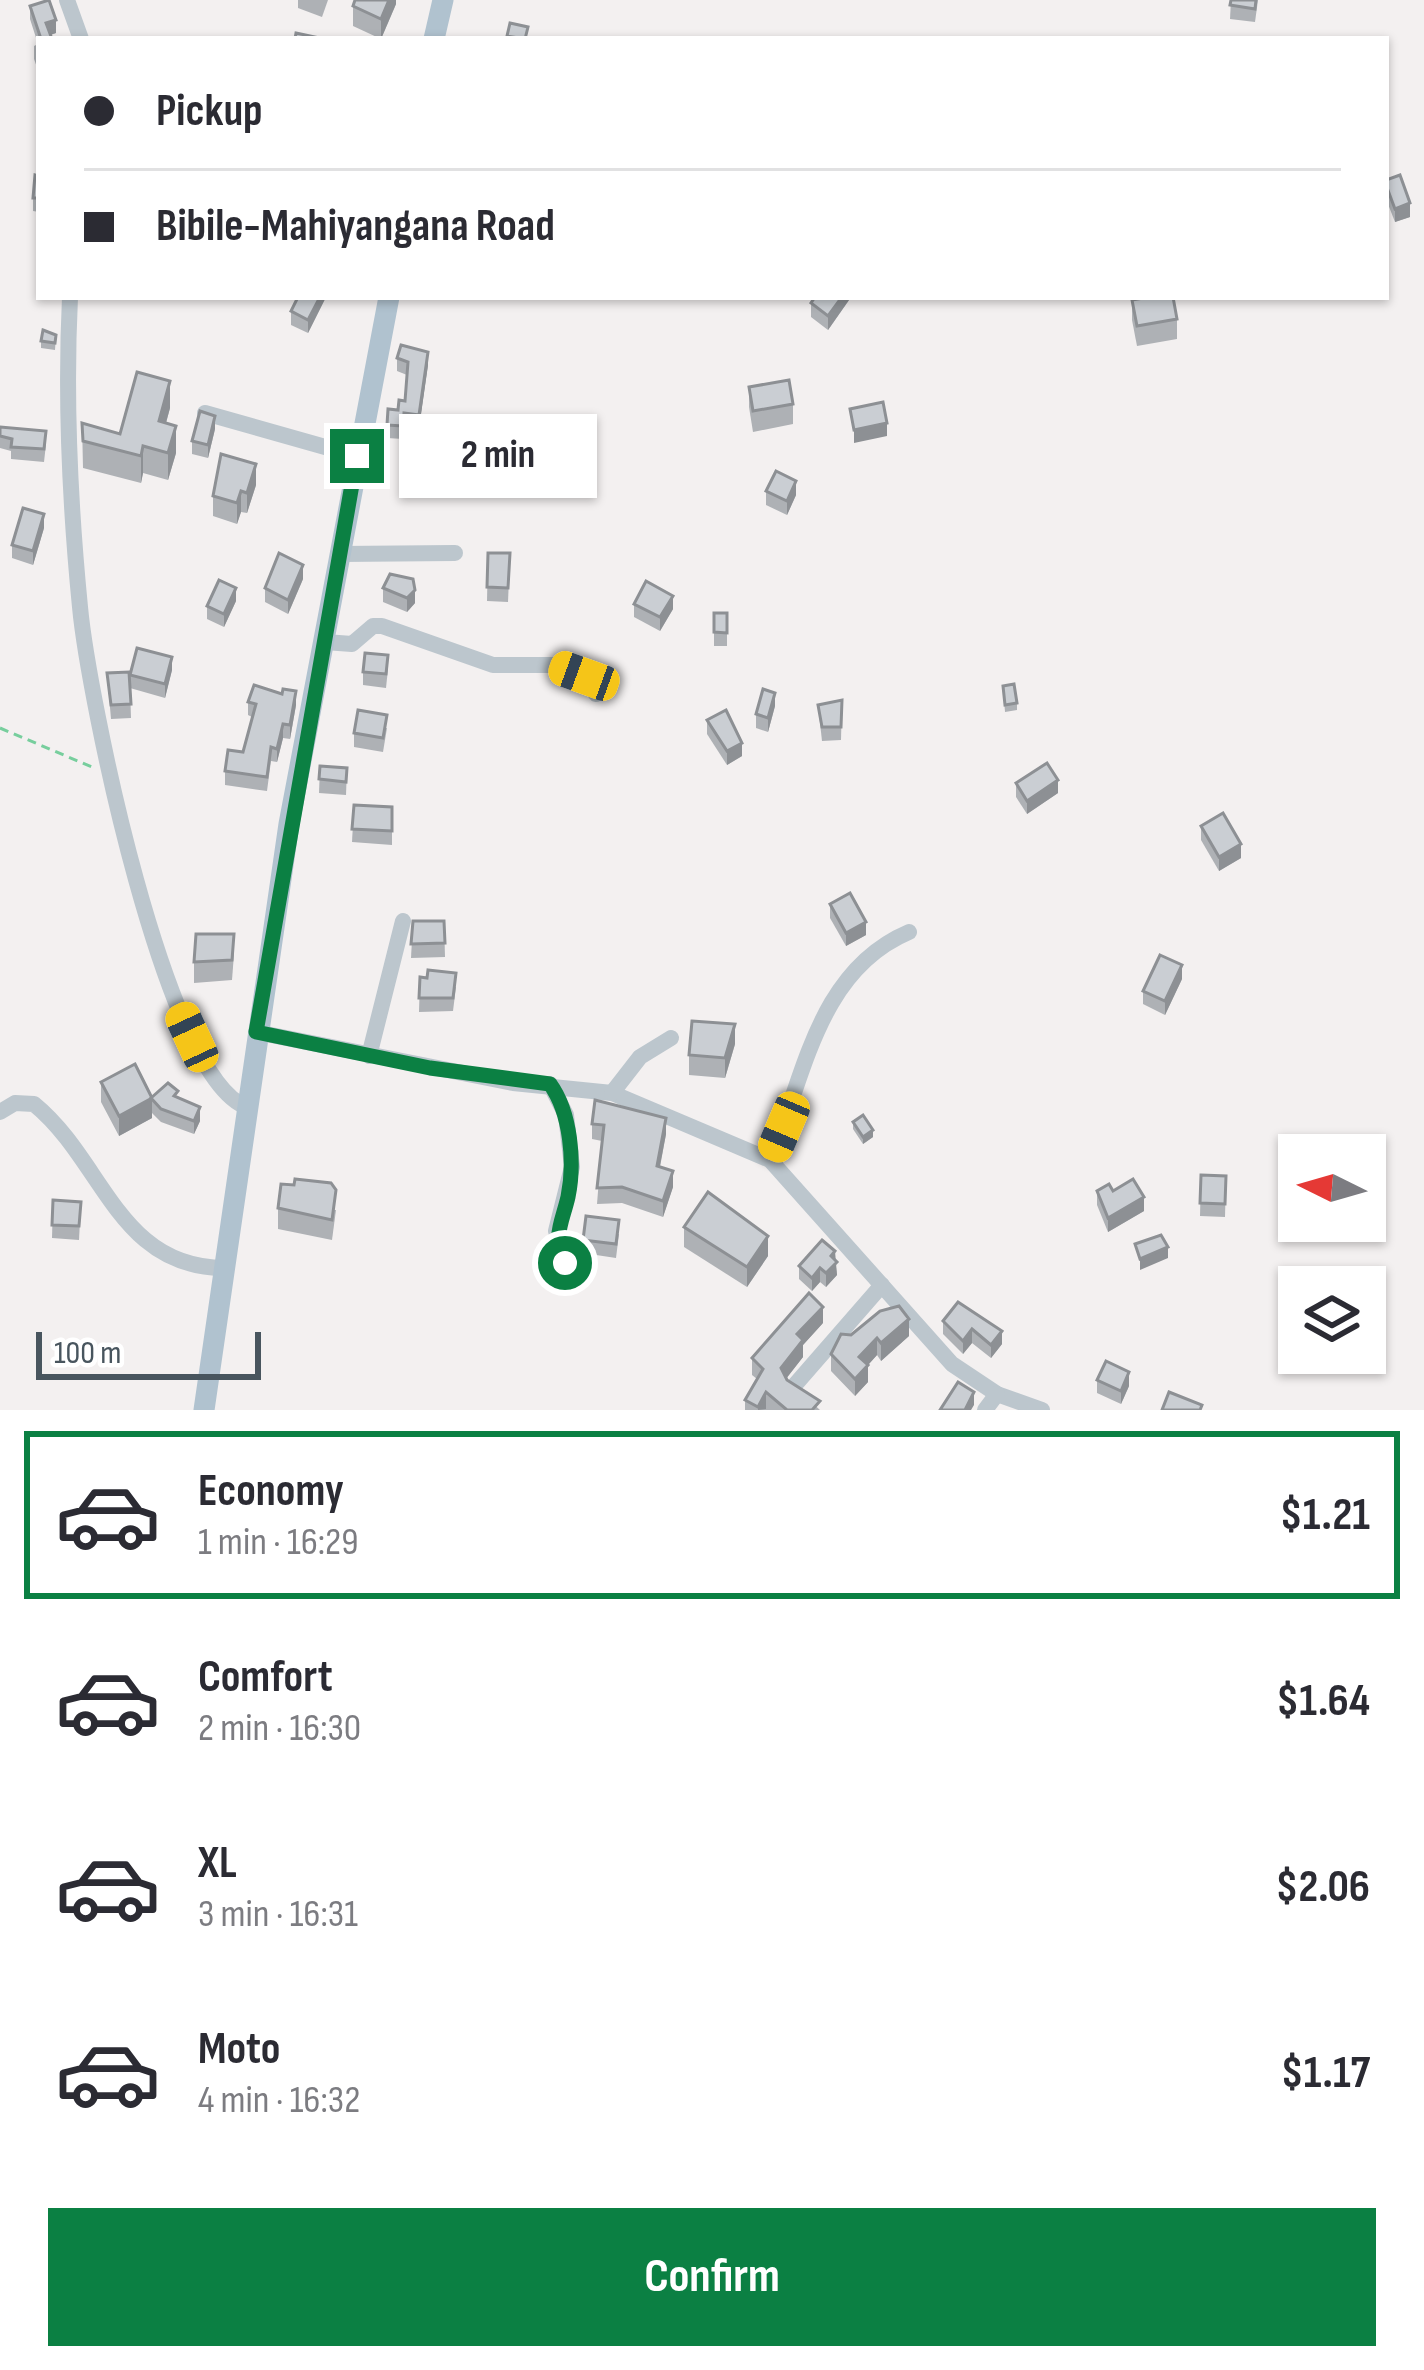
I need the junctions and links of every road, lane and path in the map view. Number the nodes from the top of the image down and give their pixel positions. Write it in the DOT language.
graph roads {
  1 [pos="68,0"];
  2 [pos="443,0"];
  3 [pos="80,36"];
  4 [pos="435,36"];
  5 [pos="70,300"];
  6 [pos="388,300"];
  7 [pos="205,413"];
  8 [pos="357,456"];
  9 [pos="454,553"];
  10 [pos="340,554"];
  11 [pos="326,642"];
  12 [pos="596,694"];
  13 [pos="0,728"];
  14 [pos="110,775"];
  15 [pos="403,921"];
  16 [pos="909,932"];
  17 [pos="256,1032"];
  18 [pos="671,1038"];
  19 [pos="370,1056"];
  20 [pos="550,1084"];
  21 [pos="612,1093"];
  22 [pos="247,1107"];
  23 [pos="0,1112"];
  24 [pos="770,1160"];
  25 [pos="226,1268"];
  26 [pos="571,1281"];
  27 [pos="882,1285"];
  28 [pos="794,1386"];
  29 [pos="998,1394"];
  30 [pos="204,1410"];
  31 [pos="985,1410"];
  32 [pos="1042,1410"];
  1 -- 3 [label="street"];
  2 -- 4 [label="main road"];
  5 -- 14 [label="street"];
  6 -- 8 [label="main road"];
  7 -- 8 [label="street"];
  8 -- 10 [label="main road"];
  9 -- 10 [label="street"];
  10 -- 11 [label="main road"];
  11 -- 12 [label="street"];
  11 -- 17 [label="main road"];
  13 -- 14 [label="path"];
  14 -- 22 [label="street"];
  15 -- 19 [label="street"];
  16 -- 24 [label="street"];
  17 -- 19 [label="street"];
  17 -- 22 [label="main road"];
  18 -- 21 [label="street"];
  19 -- 20 [label="street"];
  20 -- 21 [label="street"];
  20 -- 26 [label="street"];
  21 -- 24 [label="street"];
  22 -- 25 [label="main road"];
  23 -- 25 [label="street"];
  24 -- 27 [label="street"];
  25 -- 30 [label="main road"];
  27 -- 28 [label="street"];
  27 -- 29 [label="street"];
  29 -- 31 [label="street"];
  29 -- 32 [label="street"];
}
